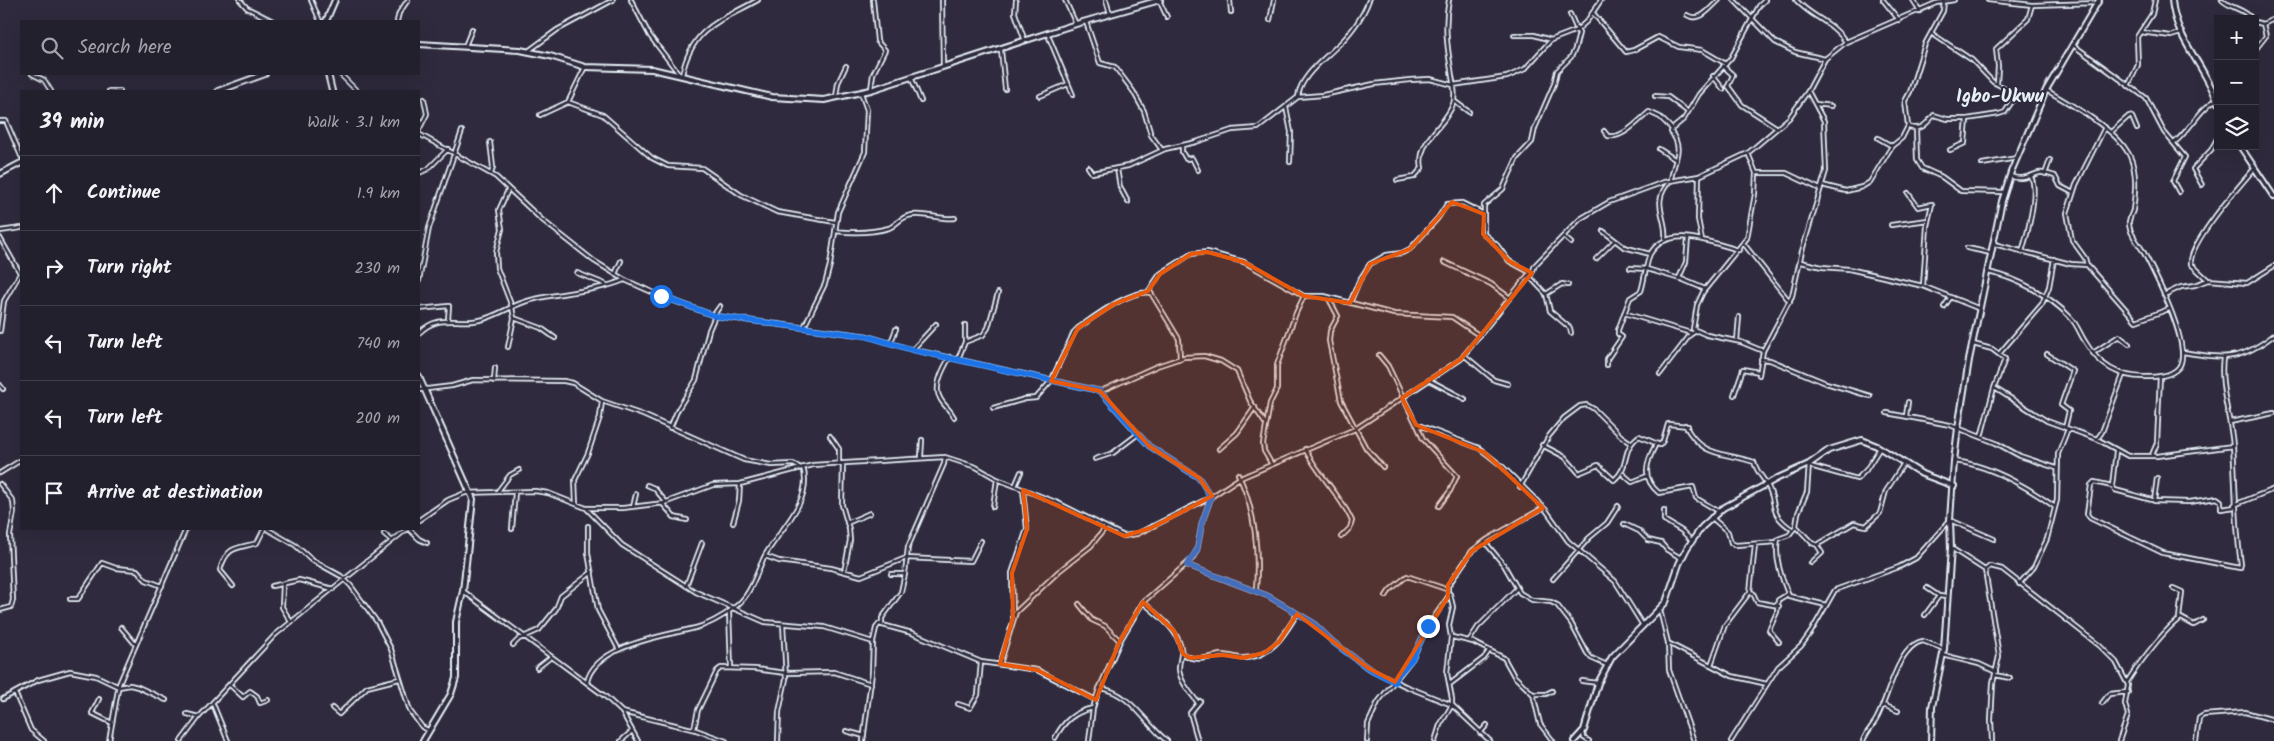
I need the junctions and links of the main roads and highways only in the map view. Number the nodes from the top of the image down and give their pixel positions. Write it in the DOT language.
graph roads {
  1 [pos="335,0"];
  2 [pos="1160,0"];
  3 [pos="2172,0"];
  4 [pos="2098,1"];
  5 [pos="326,20"];
  6 [pos="420,44"];
  7 [pos="262,75"];
  8 [pos="328,75"];
  9 [pos="2214,89"];
  10 [pos="221,90"];
  11 [pos="332,90"];
  12 [pos="2243,150"];
  13 [pos="20,164"];
  14 [pos="0,174"];
  15 [pos="2274,197"];
  16 [pos="421,390"];
  17 [pos="1954,486"];
  18 [pos="423,741"];
  19 [pos="1574,741"];
  20 [pos="1931,741"];
  1 -- 5 [label="main road"];
  2 -- 6 [label="main road"];
  3 -- 9 [label="main road"];
  4 -- 17 [label="main road"];
  7 -- 10 [label="main road"];
  8 -- 11 [label="main road"];
  12 -- 15 [label="main road"];
  13 -- 14 [label="main road"];
  16 -- 18 [label="main road"];
  17 -- 19 [label="main road"];
  17 -- 20 [label="main road"];
}
